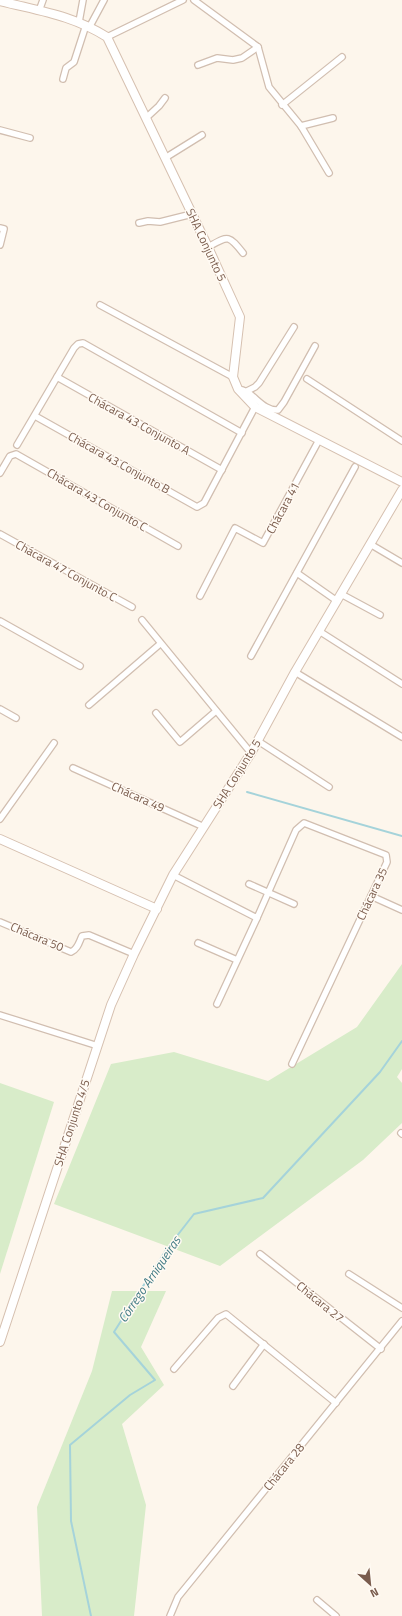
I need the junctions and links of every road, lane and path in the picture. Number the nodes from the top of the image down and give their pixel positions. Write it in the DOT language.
graph roads {
  1 [pos="43,0"];
  2 [pos="83,0"];
  3 [pos="104,0"];
  4 [pos="183,0"];
  5 [pos="194,0"];
  6 [pos="0,1"];
  7 [pos="39,11"];
  8 [pos="85,24"];
  9 [pos="107,37"];
  10 [pos="258,47"];
  11 [pos="342,57"];
  12 [pos="198,65"];
  13 [pos="63,79"];
  14 [pos="165,98"];
  15 [pos="282,105"];
  16 [pos="146,118"];
  17 [pos="333,118"];
  18 [pos="301,126"];
  19 [pos="0,130"];
  20 [pos="202,134"];
  21 [pos="30,138"];
  22 [pos="165,158"];
  23 [pos="329,173"];
  24 [pos="192,214"];
  25 [pos="139,223"];
  26 [pos="0,228"];
  27 [pos="0,245"];
  28 [pos="208,247"];
  29 [pos="243,253"];
  30 [pos="100,305"];
  31 [pos="294,327"];
  32 [pos="315,346"];
  33 [pos="57,377"];
  34 [pos="233,377"];
  35 [pos="307,378"];
  36 [pos="243,390"];
  37 [pos="255,408"];
  38 [pos="35,416"];
  39 [pos="242,433"];
  40 [pos="319,440"];
  41 [pos="402,441"];
  42 [pos="17,445"];
  43 [pos="355,467"];
  44 [pos="222,470"];
  45 [pos="0,473"];
  46 [pos="402,482"];
  47 [pos="402,490"];
  48 [pos="0,534"];
  49 [pos="370,544"];
  50 [pos="178,546"];
  51 [pos="402,563"];
  52 [pos="297,574"];
  53 [pos="200,596"];
  54 [pos="339,598"];
  55 [pos="132,607"];
  56 [pos="380,615"];
  57 [pos="142,620"];
  58 [pos="0,621"];
  59 [pos="319,632"];
  60 [pos="160,644"];
  61 [pos="251,656"];
  62 [pos="80,666"];
  63 [pos="295,672"];
  64 [pos="402,684"];
  65 [pos="89,705"];
  66 [pos="0,709"];
  67 [pos="216,711"];
  68 [pos="156,713"];
  69 [pos="16,718"];
  70 [pos="402,737"];
  71 [pos="258,741"];
  72 [pos="54,743"];
  73 [pos="251,753"];
  74 [pos="73,768"];
  75 [pos="330,787"];
  76 [pos="0,819"];
  77 [pos="204,827"];
  78 [pos="0,839"];
  79 [pos="173,875"];
  80 [pos="249,884"];
  81 [pos="269,892"];
  82 [pos="371,896"];
  83 [pos="294,904"];
  84 [pos="157,909"];
  85 [pos="402,910"];
  86 [pos="257,918"];
  87 [pos="0,922"];
  88 [pos="198,943"];
  89 [pos="134,954"];
  90 [pos="237,960"];
  91 [pos="217,1004"];
  92 [pos="0,1015"];
  93 [pos="98,1046"];
  94 [pos="292,1064"];
  95 [pos="260,1254"];
  96 [pos="349,1274"];
  97 [pos="402,1308"];
  98 [pos="402,1322"];
  99 [pos="0,1342"];
  100 [pos="264,1344"];
  101 [pos="380,1349"];
  102 [pos="174,1369"];
  103 [pos="233,1386"];
  104 [pos="336,1403"];
  105 [pos="317,1600"];
  106 [pos="170,1616"];
  107 [pos="336,1616"];
  1 -- 7 [label="street"];
  2 -- 8 [label="street"];
  3 -- 8 [label="street"];
  4 -- 9 [label="street"];
  5 -- 10 [label="street"];
  6 -- 7 [label="street"];
  7 -- 8 [label="street"];
  8 -- 9 [label="street"];
  8 -- 13 [label="street"];
  9 -- 16 [label="street, SHA Conjunto 5"];
  10 -- 12 [label="street"];
  10 -- 15 [label="street"];
  11 -- 15 [label="street"];
  14 -- 16 [label="street"];
  15 -- 18 [label="street"];
  16 -- 22 [label="street, SHA Conjunto 5"];
  17 -- 18 [label="street"];
  18 -- 23 [label="street"];
  19 -- 21 [label="street"];
  20 -- 22 [label="street"];
  22 -- 24 [label="street, SHA Conjunto 5"];
  24 -- 25 [label="street"];
  24 -- 28 [label="street, SHA Conjunto 5"];
  26 -- 27 [label="street"];
  28 -- 29 [label="street"];
  28 -- 34 [label="street, SHA Conjunto 5"];
  30 -- 34 [label="street"];
  31 -- 36 [label="street"];
  32 -- 36 [label="street"];
  33 -- 38 [label="street"];
  33 -- 39 [label="street"];
  33 -- 44 [label="street, Chácara 43 Conjunto A"];
  34 -- 36 [label="street, SHA Conjunto 5"];
  35 -- 41 [label="street"];
  36 -- 37 [label="street, SHA Conjunto 5"];
  37 -- 39 [label="street"];
  37 -- 40 [label="street, SHA Conjunto 5"];
  38 -- 42 [label="street"];
  38 -- 44 [label="street, Chácara 43 Conjunto B"];
  39 -- 44 [label="street"];
  40 -- 46 [label="street, SHA Conjunto 5"];
  40 -- 53 [label="street, Chácara 41"];
  43 -- 52 [label="street"];
  45 -- 50 [label="street, Chácara 43 Conjunto C"];
  47 -- 49 [label="street, SHA Conjunto 5"];
  48 -- 55 [label="street, Chácara 47 Conjunto C"];
  49 -- 51 [label="street"];
  49 -- 54 [label="street, SHA Conjunto 5"];
  52 -- 54 [label="street"];
  52 -- 61 [label="street"];
  54 -- 56 [label="street"];
  54 -- 59 [label="street, SHA Conjunto 5"];
  57 -- 60 [label="street"];
  58 -- 62 [label="street"];
  59 -- 63 [label="street, SHA Conjunto 5"];
  59 -- 64 [label="street"];
  60 -- 65 [label="street"];
  60 -- 67 [label="street"];
  63 -- 70 [label="street"];
  63 -- 71 [label="street, SHA Conjunto 5"];
  66 -- 69 [label="street"];
  67 -- 68 [label="street"];
  67 -- 73 [label="street"];
  71 -- 73 [label="street, SHA Conjunto 5"];
  71 -- 75 [label="street"];
  72 -- 76 [label="street"];
  73 -- 77 [label="street, SHA Conjunto 5"];
  74 -- 77 [label="street, Chácara 49"];
  77 -- 79 [label="street, SHA Conjunto 5"];
  78 -- 84 [label="street"];
  79 -- 84 [label="street, SHA Conjunto 5"];
  79 -- 86 [label="street"];
  80 -- 81 [label="street"];
  81 -- 82 [label="street, Chácara 35"];
  81 -- 83 [label="street"];
  81 -- 86 [label="street, Chácara 35"];
  82 -- 85 [label="street"];
  82 -- 94 [label="street, Chácara 35"];
  84 -- 89 [label="street, SHA Conjunto 4/5"];
  86 -- 90 [label="street, Chácara 35"];
  87 -- 89 [label="street, Chácara 50"];
  88 -- 90 [label="street"];
  89 -- 93 [label="street, SHA Conjunto 4/5"];
  90 -- 91 [label="street, Chácara 35"];
  92 -- 93 [label="street"];
  93 -- 99 [label="street, SHA Conjunto 4/5"];
  95 -- 101 [label="street, Chácara 27"];
  96 -- 97 [label="street"];
  98 -- 101 [label="street, Chácara 28"];
  100 -- 102 [label="street"];
  100 -- 103 [label="street"];
  100 -- 104 [label="street"];
  101 -- 104 [label="street, Chácara 28"];
  104 -- 106 [label="street, Chácara 28"];
  105 -- 107 [label="street"];
}
